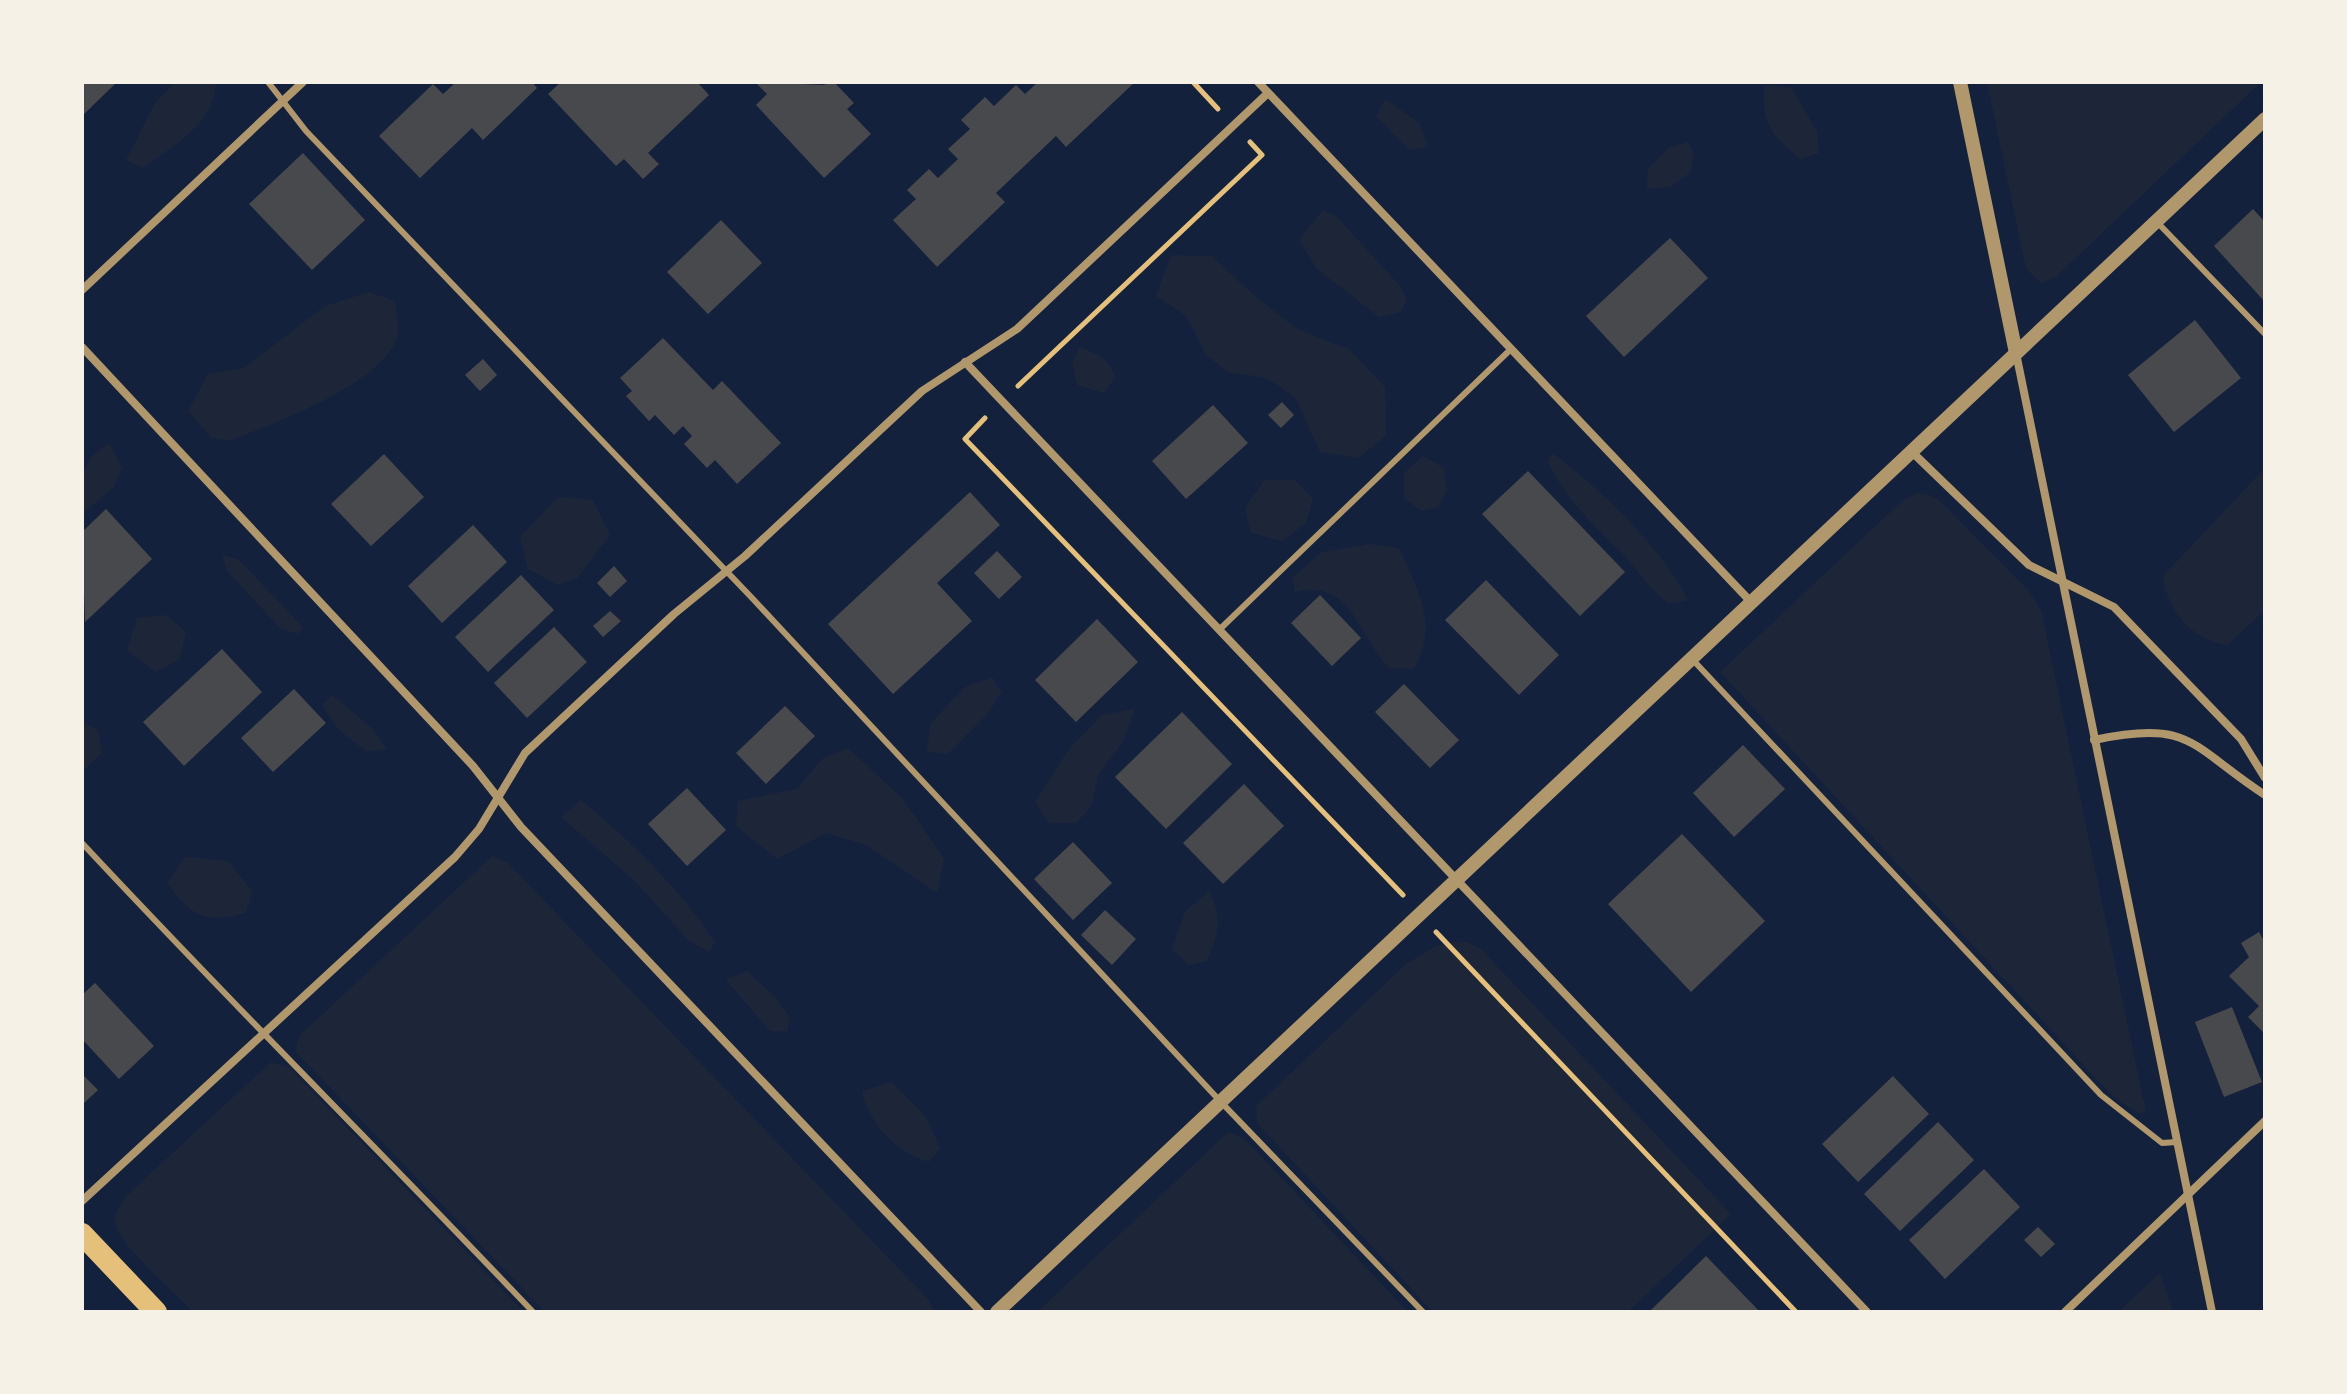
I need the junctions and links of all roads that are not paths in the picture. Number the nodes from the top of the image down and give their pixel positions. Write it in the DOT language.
graph roads {
  1 [pos="268,82"];
  2 [pos="303,82"];
  3 [pos="1258,82"];
  4 [pos="1960,82"];
  5 [pos="1268,93"];
  6 [pos="283,101"];
  7 [pos="2265,119"];
  8 [pos="2156,221"];
  9 [pos="82,290"];
  10 [pos="2265,334"];
  11 [pos="82,347"];
  12 [pos="1511,349"];
  13 [pos="2016,353"];
  14 [pos="965,362"];
  15 [pos="1912,452"];
  16 [pos="727,572"];
  17 [pos="2063,581"];
  18 [pos="1752,603"];
  19 [pos="1219,630"];
  20 [pos="1692,659"];
  21 [pos="2094,740"];
  22 [pos="2265,778"];
  23 [pos="2265,795"];
  24 [pos="498,797"];
  25 [pos="82,843"];
  26 [pos="1456,880"];
  27 [pos="264,1034"];
  28 [pos="1220,1101"];
  29 [pos="2265,1121"];
  30 [pos="2177,1142"];
  31 [pos="2188,1193"];
  32 [pos="82,1201"];
  33 [pos="82,1234"];
  34 [pos="156,1312"];
  35 [pos="533,1312"];
  36 [pos="981,1312"];
  37 [pos="997,1312"];
  38 [pos="1423,1312"];
  39 [pos="1867,1312"];
  40 [pos="2065,1312"];
  41 [pos="2212,1312"];
  1 -- 6 [label="lane"];
  2 -- 6 [label="street"];
  3 -- 5 [label="street"];
  4 -- 13 [label="street"];
  5 -- 12 [label="street"];
  5 -- 14 [label="street"];
  6 -- 9 [label="street"];
  6 -- 16 [label="lane"];
  7 -- 8 [label="street"];
  8 -- 10 [label="lane"];
  8 -- 13 [label="street"];
  11 -- 24 [label="street"];
  12 -- 18 [label="street"];
  12 -- 19 [label="lane"];
  13 -- 15 [label="street"];
  13 -- 17 [label="street"];
  14 -- 16 [label="street"];
  14 -- 19 [label="street"];
  15 -- 17 [label="street"];
  15 -- 18 [label="street"];
  16 -- 24 [label="street"];
  16 -- 28 [label="lane"];
  17 -- 21 [label="street"];
  17 -- 22 [label="street"];
  18 -- 20 [label="street"];
  19 -- 26 [label="street"];
  20 -- 26 [label="street"];
  20 -- 30 [label="lane"];
  21 -- 23 [label="street"];
  21 -- 30 [label="street"];
  24 -- 27 [label="street"];
  24 -- 36 [label="street"];
  25 -- 27 [label="lane"];
  26 -- 28 [label="street"];
  26 -- 39 [label="street"];
  27 -- 32 [label="street"];
  27 -- 35 [label="lane"];
  28 -- 37 [label="street"];
  28 -- 38 [label="lane"];
  29 -- 31 [label="street"];
  30 -- 31 [label="street"];
  31 -- 40 [label="street"];
  31 -- 41 [label="street"];
  33 -- 34 [label="highway"];
}
